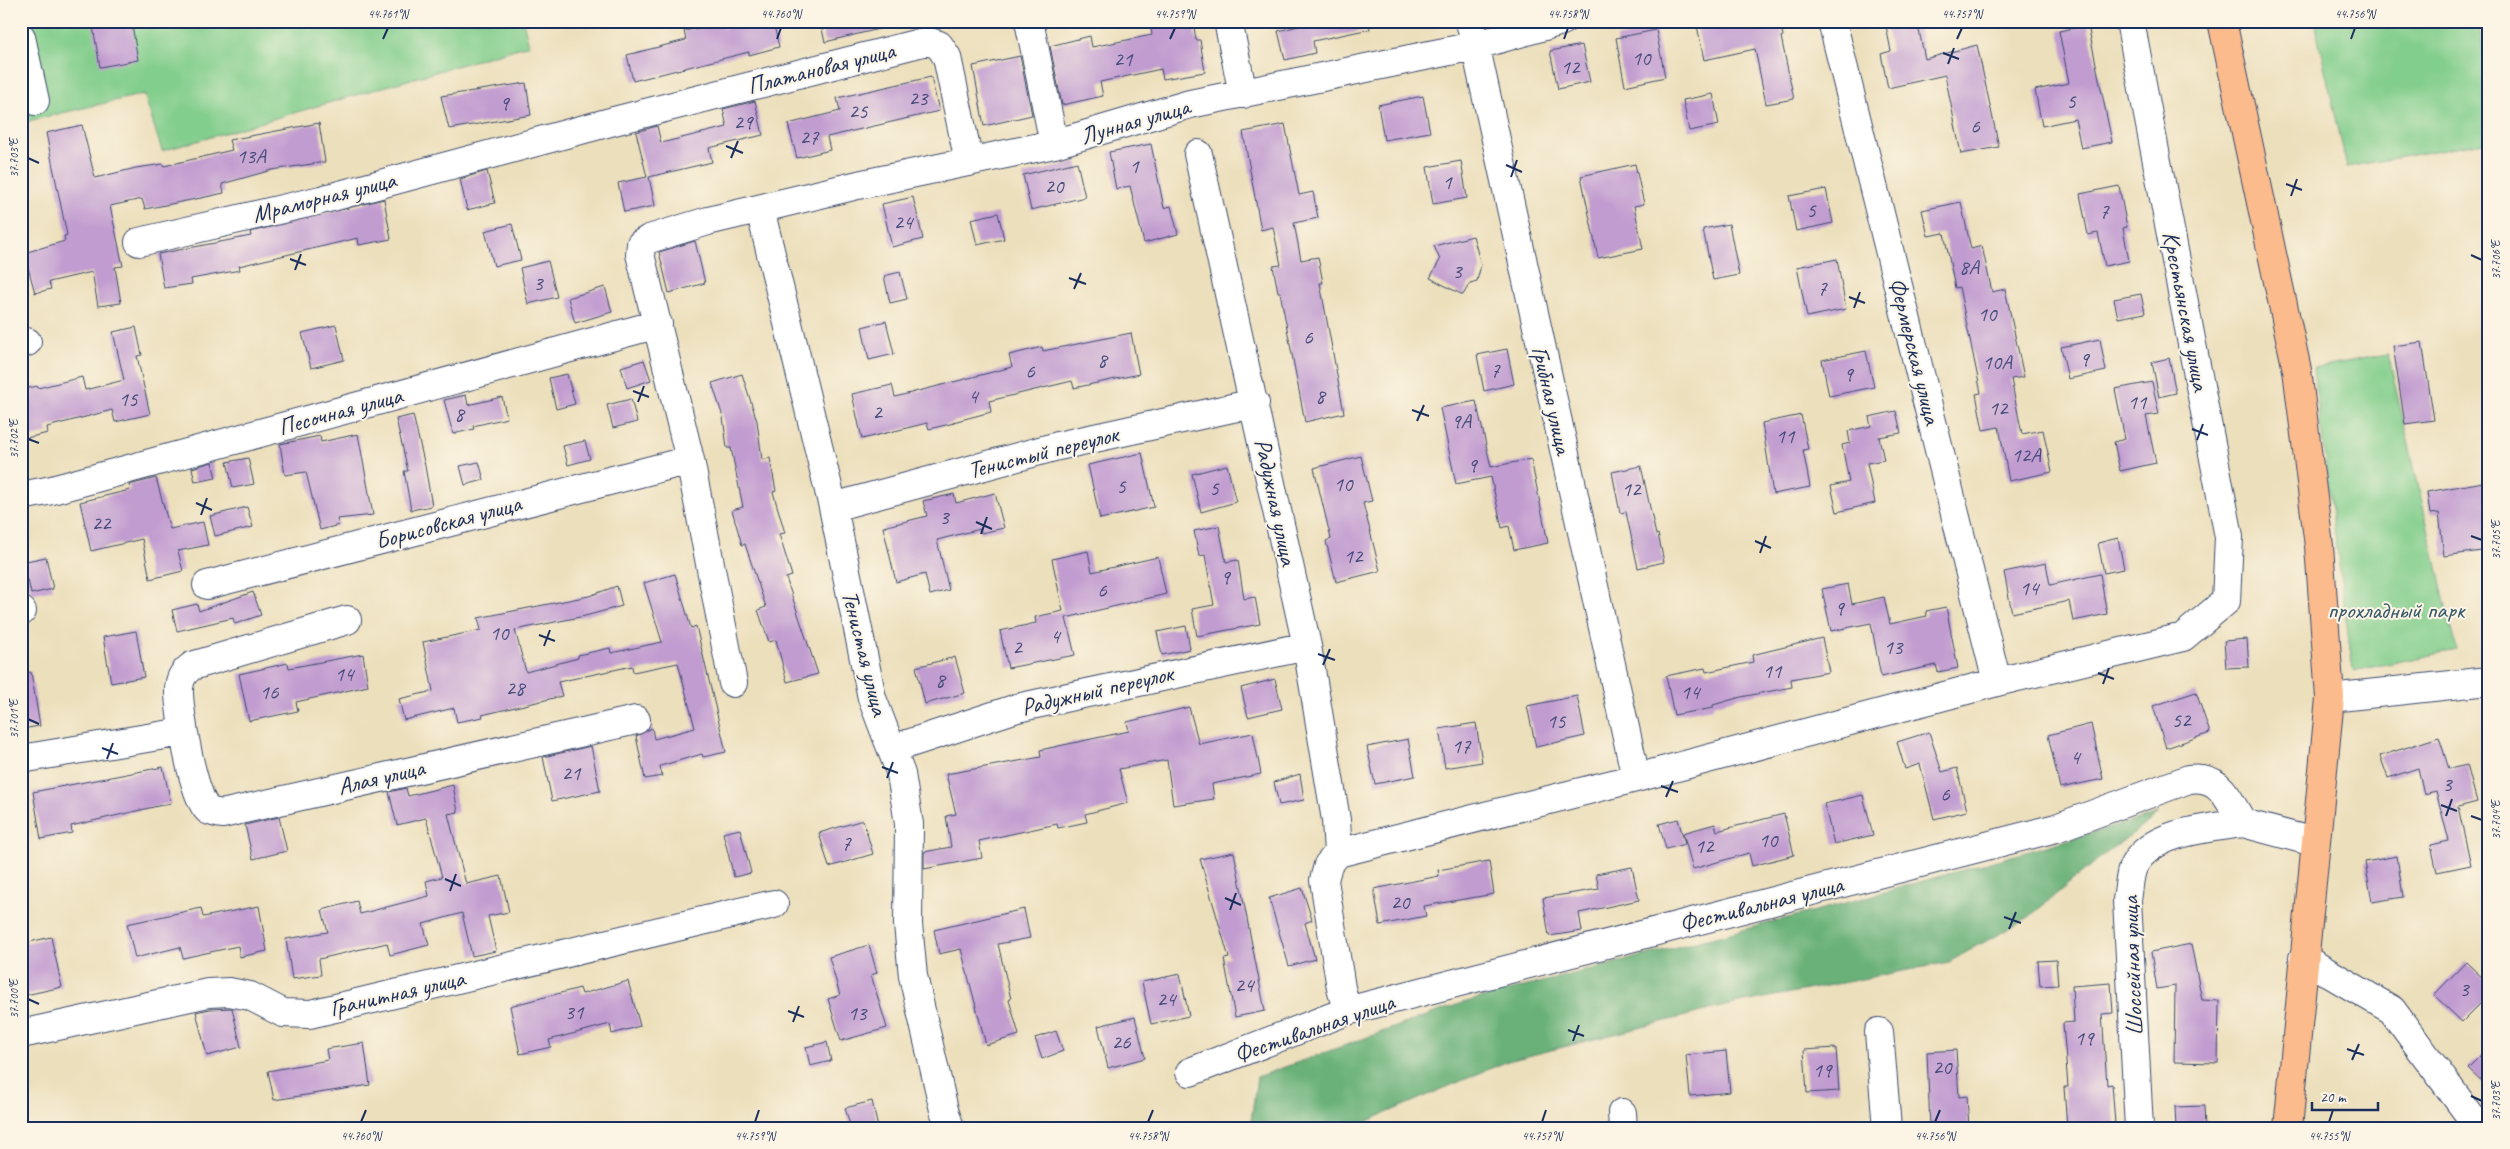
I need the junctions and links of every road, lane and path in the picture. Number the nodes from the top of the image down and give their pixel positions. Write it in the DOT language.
graph roads {
  1 [pos="1029,21"];
  2 [pos="1228,21"];
  3 [pos="1562,21"];
  4 [pos="1832,21"];
  5 [pos="2130,21"];
  6 [pos="2222,21"];
  7 [pos="1472,34"];
  8 [pos="21,37"];
  9 [pos="25,74"];
  10 [pos="1243,94"];
  11 [pos="35,101"];
  12 [pos="1054,144"];
  13 [pos="509,148"];
  14 [pos="1198,154"];
  15 [pos="969,162"];
  16 [pos="760,209"];
  17 [pos="139,242"];
  18 [pos="658,324"];
  19 [pos="1255,403"];
  20 [pos="690,460"];
  21 [pos="21,496"];
  22 [pos="833,507"];
  23 [pos="207,585"];
  24 [pos="347,620"];
  25 [pos="1307,646"];
  26 [pos="1997,682"];
  27 [pos="2489,682"];
  28 [pos="733,683"];
  29 [pos="2330,698"];
  30 [pos="636,720"];
  31 [pos="183,732"];
  32 [pos="892,749"];
  33 [pos="21,759"];
  34 [pos="1636,778"];
  35 [pos="2243,823"];
  36 [pos="2314,842"];
  37 [pos="1338,853"];
  38 [pos="774,904"];
  39 [pos="2303,958"];
  40 [pos="1347,1011"];
  41 [pos="1879,1032"];
  42 [pos="21,1034"];
  43 [pos="1190,1072"];
  44 [pos="950,1128"];
  45 [pos="1887,1128"];
  46 [pos="2138,1128"];
  47 [pos="2288,1128"];
  48 [pos="2479,1128"];
  1 -- 12 [label="street"];
  2 -- 10 [label="street"];
  3 -- 7 [label="street, Лунная улица"];
  4 -- 26 [label="street, Фермерская улица"];
  5 -- 26 [label="street, Крестьянская улица"];
  6 -- 29 [label="main road"];
  7 -- 10 [label="street, Лунная улица"];
  7 -- 34 [label="street, Грибная улица"];
  8 -- 9 [label="street"];
  9 -- 11 [label="street"];
  10 -- 12 [label="street, Лунная улица"];
  12 -- 15 [label="street, Лунная улица"];
  13 -- 15 [label="street, Платановая улица"];
  13 -- 17 [label="street, Мраморная улица"];
  14 -- 19 [label="street, Радужная улица"];
  15 -- 16 [label="street, Лунная улица"];
  16 -- 18 [label="street, Лунная улица"];
  16 -- 22 [label="street, Тенистая улица"];
  18 -- 20 [label="street"];
  18 -- 21 [label="street, Песочная улица"];
  19 -- 22 [label="street, Тенистый переулок"];
  19 -- 25 [label="street, Радужная улица"];
  20 -- 23 [label="street, Борисовская улица"];
  20 -- 28 [label="street"];
  22 -- 32 [label="street, Тенистая улица"];
  24 -- 31 [label="street, Алая улица"];
  25 -- 32 [label="street, Радужный переулок"];
  25 -- 37 [label="street, Радужная улица"];
  26 -- 34 [label="street"];
  27 -- 29 [label="street"];
  29 -- 36 [label="main road"];
  30 -- 31 [label="street, Алая улица"];
  31 -- 33 [label="street"];
  32 -- 44 [label="street, Тенистая улица"];
  34 -- 37 [label="street"];
  35 -- 36 [label="street"];
  35 -- 40 [label="street, Фестивальная улица"];
  35 -- 46 [label="street, Шоссейная улица"];
  36 -- 39 [label="main road"];
  37 -- 40 [label="street"];
  38 -- 42 [label="street, Гранитная улица"];
  39 -- 47 [label="main road"];
  39 -- 48 [label="street"];
  40 -- 43 [label="street, Фестивальная улица"];
  41 -- 45 [label="street"];
}
